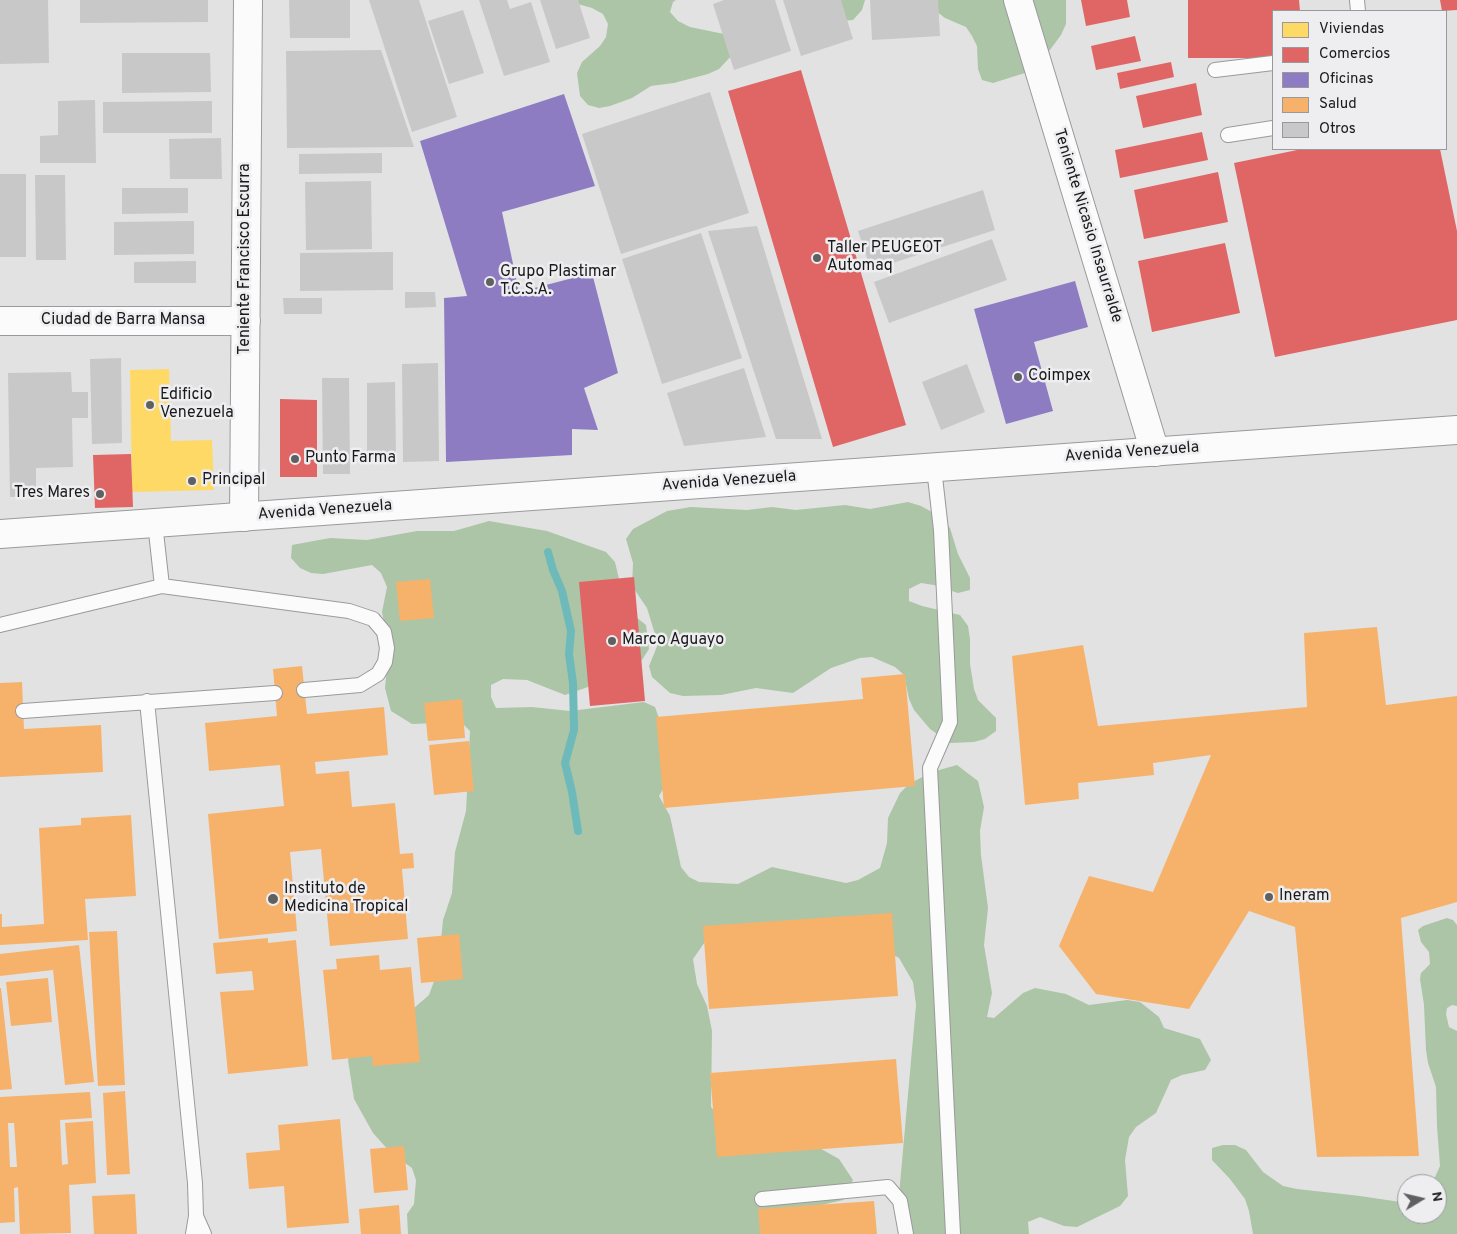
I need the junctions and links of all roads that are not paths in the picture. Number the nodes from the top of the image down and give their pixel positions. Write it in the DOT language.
graph roads {
  1 [pos="248,0"];
  2 [pos="1018,0"];
  3 [pos="1272,63"];
  4 [pos="1215,70"];
  5 [pos="1272,128"];
  6 [pos="1228,135"];
  7 [pos="0,321"];
  8 [pos="246,321"];
  9 [pos="1457,430"];
  10 [pos="1155,452"];
  11 [pos="934,468"];
  12 [pos="244,517"];
  13 [pos="155,523"];
  14 [pos="0,534"];
  15 [pos="162,586"];
  16 [pos="0,625"];
  17 [pos="304,690"];
  18 [pos="275,693"];
  19 [pos="147,701"];
  20 [pos="23,711"];
  21 [pos="762,1199"];
  22 [pos="196,1216"];
  23 [pos="193,1234"];
  24 [pos="204,1234"];
  25 [pos="906,1234"];
  26 [pos="953,1234"];
  1 -- 8 [label="main road, Teniente Francisco Escurra"];
  2 -- 10 [label="main road, Teniente Nicasio Insaurralde"];
  3 -- 4 [label="lane"];
  5 -- 6 [label="lane"];
  7 -- 8 [label="main road, Ciudad de Barra Mansa"];
  8 -- 12 [label="main road, Teniente Francisco Escurra"];
  9 -- 10 [label="main road, Avenida Venezuela"];
  10 -- 11 [label="main road, Avenida Venezuela"];
  11 -- 12 [label="main road, Avenida Venezuela"];
  11 -- 26 [label="lane"];
  12 -- 13 [label="main road, Avenida Venezuela"];
  13 -- 14 [label="main road, Avenida Venezuela"];
  13 -- 15 [label="lane"];
  15 -- 16 [label="lane"];
  15 -- 17 [label="lane"];
  18 -- 19 [label="lane"];
  19 -- 20 [label="lane"];
  19 -- 22 [label="lane"];
  21 -- 25 [label="lane"];
  22 -- 23 [label="lane"];
  22 -- 24 [label="lane"];
}
